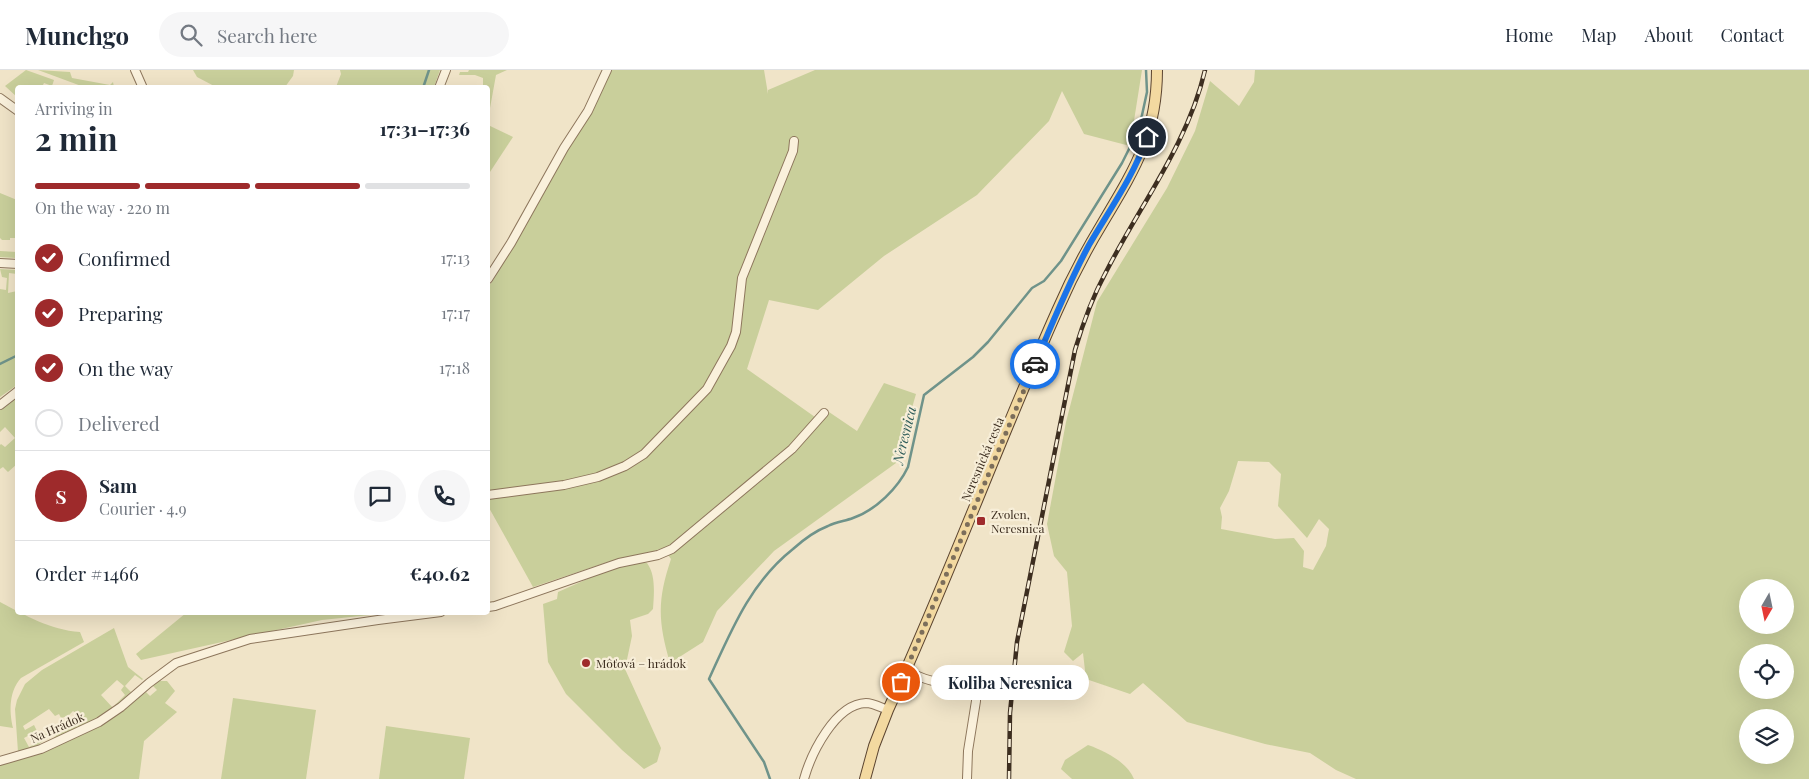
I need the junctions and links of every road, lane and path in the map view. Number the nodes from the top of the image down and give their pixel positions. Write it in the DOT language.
graph roads {
  1 [pos="135,70"];
  2 [pos="446,70"];
  3 [pos="607,70"];
  4 [pos="1157,70"];
  5 [pos="142,85"];
  6 [pos="440,85"];
  7 [pos="0,98"];
  8 [pos="15,109"];
  9 [pos="794,141"];
  10 [pos="0,263"];
  11 [pos="15,264"];
  12 [pos="490,276"];
  13 [pos="15,393"];
  14 [pos="0,405"];
  15 [pos="824,413"];
  16 [pos="490,495"];
  17 [pos="490,607"];
  18 [pos="417,615"];
  19 [pos="906,671"];
  20 [pos="888,710"];
  21 [pos="0,761"];
  22 [pos="804,779"];
  23 [pos="865,779"];
  24 [pos="967,779"];
  1 -- 5 [label="street"];
  2 -- 6 [label="street"];
  3 -- 12 [label="street"];
  4 -- 19 [label="main road, Neresnická cesta"];
  7 -- 8 [label="street"];
  9 -- 16 [label="street"];
  10 -- 11 [label="street"];
  13 -- 14 [label="street"];
  15 -- 17 [label="street"];
  18 -- 21 [label="street, Na Hrádok"];
  19 -- 20 [label="main road, Neresnická cesta"];
  19 -- 24 [label="street"];
  20 -- 22 [label="street"];
  20 -- 23 [label="main road, Neresnická cesta"];
}
